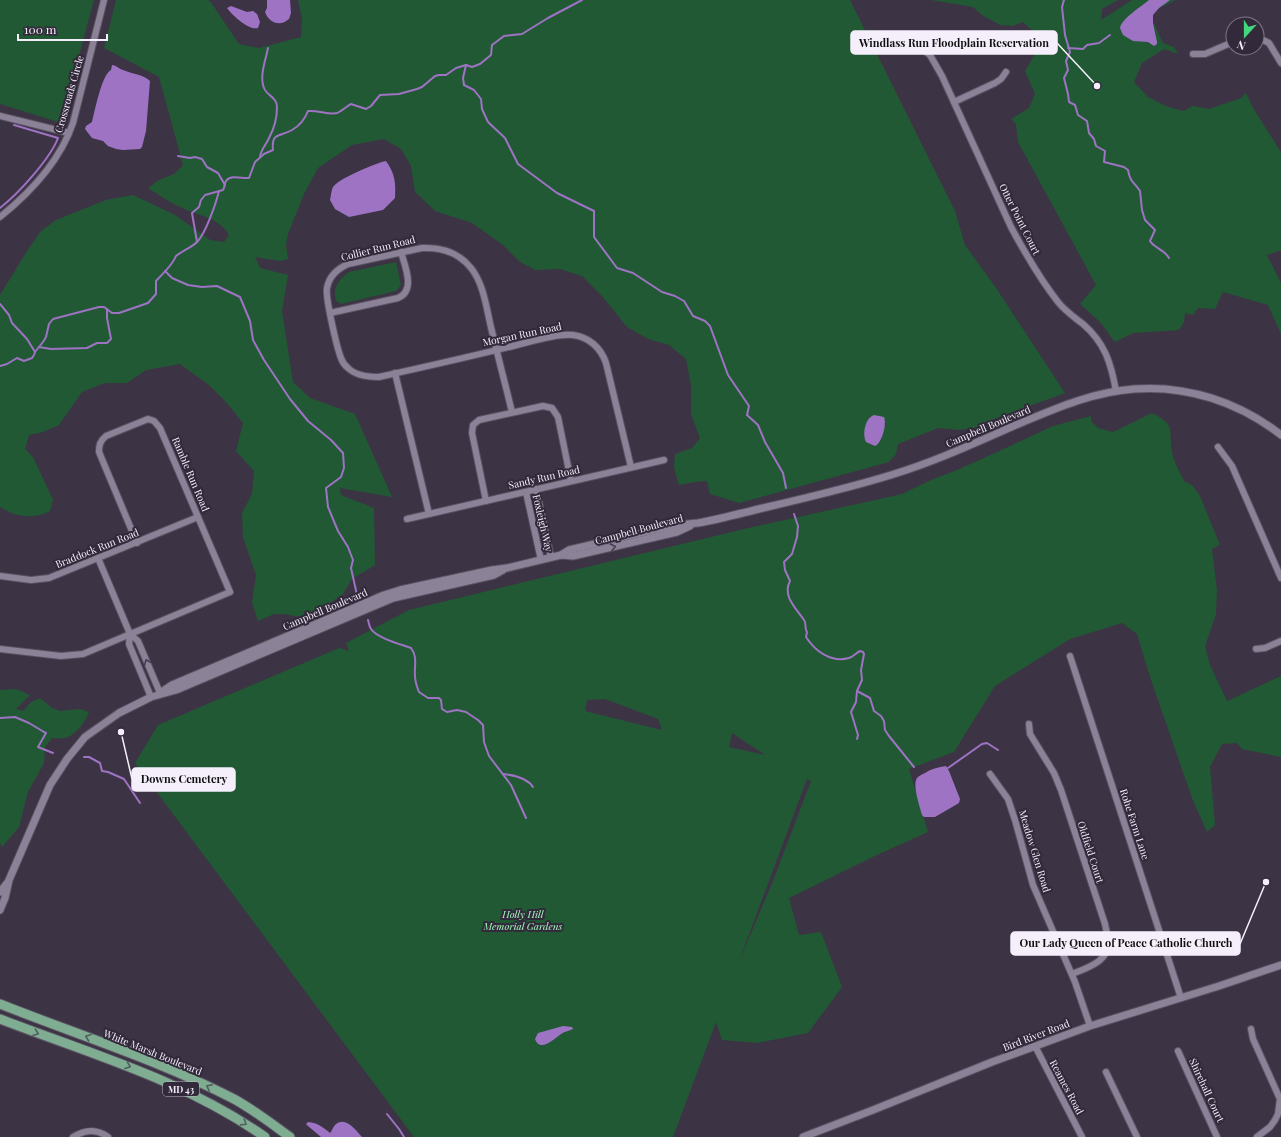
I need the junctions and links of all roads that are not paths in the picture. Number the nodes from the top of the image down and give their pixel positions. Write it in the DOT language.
graph roads {
  1 [pos="104,0"];
  2 [pos="1265,41"];
  3 [pos="1225,45"];
  4 [pos="918,46"];
  5 [pos="1193,54"];
  6 [pos="1281,63"];
  7 [pos="1006,72"];
  8 [pos="954,102"];
  9 [pos="0,116"];
  10 [pos="69,133"];
  11 [pos="0,217"];
  12 [pos="402,252"];
  13 [pos="330,314"];
  14 [pos="497,350"];
  15 [pos="395,373"];
  16 [pos="1116,391"];
  17 [pos="512,412"];
  18 [pos="1281,435"];
  19 [pos="1218,447"];
  20 [pos="664,460"];
  21 [pos="631,468"];
  22 [pos="571,481"];
  23 [pos="536,489"];
  24 [pos="526,492"];
  25 [pos="486,501"];
  26 [pos="429,514"];
  27 [pos="198,517"];
  28 [pos="407,519"];
  29 [pos="137,542"];
  30 [pos="552,557"];
  31 [pos="98,558"];
  32 [pos="541,560"];
  33 [pos="0,576"];
  34 [pos="1281,578"];
  35 [pos="130,634"];
  36 [pos="1281,641"];
  37 [pos="0,649"];
  38 [pos="1256,649"];
  39 [pos="1070,656"];
  40 [pos="160,694"];
  41 [pos="151,697"];
  42 [pos="1029,724"];
  43 [pos="990,774"];
  44 [pos="9,880"];
  45 [pos="0,892"];
  46 [pos="0,910"];
  47 [pos="1281,965"];
  48 [pos="1072,974"];
  49 [pos="1180,998"];
  50 [pos="0,1004"];
  51 [pos="0,1019"];
  52 [pos="1090,1026"];
  53 [pos="1251,1029"];
  54 [pos="1035,1046"];
  55 [pos="1178,1051"];
  56 [pos="1106,1072"];
  57 [pos="73,1137"];
  58 [pos="108,1137"];
  59 [pos="265,1137"];
  60 [pos="290,1137"];
  61 [pos="803,1137"];
  62 [pos="1082,1137"];
  63 [pos="1137,1137"];
  64 [pos="1217,1137"];
  65 [pos="1257,1137"];
  1 -- 10 [label="street, Crossroads Circle"];
  2 -- 6 [label="street"];
  3 -- 5 [label="street"];
  4 -- 8 [label="street, Otter Point Court"];
  7 -- 8 [label="street"];
  8 -- 16 [label="street, Otter Point Court"];
  9 -- 10 [label="street"];
  10 -- 11 [label="street, Crossroads Circle"];
  12 -- 13 [label="street, Collier Run Road"];
  12 -- 13 [label="street"];
  12 -- 14 [label="street, Collier Run Road"];
  13 -- 15 [label="street, Collier Run Road"];
  14 -- 15 [label="street, Morgan Run Road"];
  14 -- 17 [label="street, Collier Run Road"];
  14 -- 21 [label="street, Morgan Run Road"];
  15 -- 26 [label="street"];
  16 -- 18 [label="street, Campbell Boulevard"];
  16 -- 30 [label="street, Campbell Boulevard"];
  17 -- 22 [label="street"];
  17 -- 25 [label="street"];
  19 -- 34 [label="street"];
  20 -- 21 [label="street, Sandy Run Road"];
  21 -- 22 [label="street, Sandy Run Road"];
  22 -- 23 [label="street, Sandy Run Road"];
  23 -- 24 [label="street, Sandy Run Road"];
  23 -- 30 [label="street, Foxleigh Way"];
  24 -- 25 [label="street, Sandy Run Road"];
  24 -- 32 [label="street, Foxleigh Way"];
  25 -- 26 [label="street, Sandy Run Road"];
  26 -- 28 [label="street, Sandy Run Road"];
  27 -- 29 [label="street, Braddock Run Road"];
  27 -- 29 [label="street, Ramble Run Road"];
  27 -- 35 [label="street, Ramble Run Road"];
  29 -- 31 [label="street, Braddock Run Road"];
  30 -- 32 [label="street, Campbell Boulevard"];
  31 -- 33 [label="street, Braddock Run Road"];
  31 -- 35 [label="street"];
  32 -- 40 [label="street, Campbell Boulevard"];
  35 -- 37 [label="street"];
  40 -- 35 [label="street, one-way"];
  35 -- 41 [label="street"];
  36 -- 38 [label="street"];
  39 -- 49 [label="street, Rohe Farm Lane"];
  40 -- 41 [label="street, Campbell Boulevard"];
  41 -- 44 [label="street, Campbell Boulevard"];
  42 -- 48 [label="street, Oldfield Court"];
  43 -- 48 [label="street, Meadow Glen Road"];
  44 -- 45 [label="street, Campbell Boulevard"];
  44 -- 46 [label="street, Campbell Boulevard"];
  47 -- 49 [label="street, Bird River Road"];
  48 -- 52 [label="street, Meadow Glen Road"];
  49 -- 52 [label="street, Bird River Road"];
  60 -- 50 [label="main road, White Marsh Boulevard / MD 43, one-way"];
  51 -- 59 [label="main road, MD 43, one-way"];
  52 -- 54 [label="street, Bird River Road"];
  53 -- 65 [label="street"];
  54 -- 61 [label="street, Bird River Road"];
  54 -- 62 [label="street, Reames Road"];
  55 -- 64 [label="street, Shirehall Court"];
  56 -- 63 [label="street"];
  57 -- 58 [label="street"];
}
